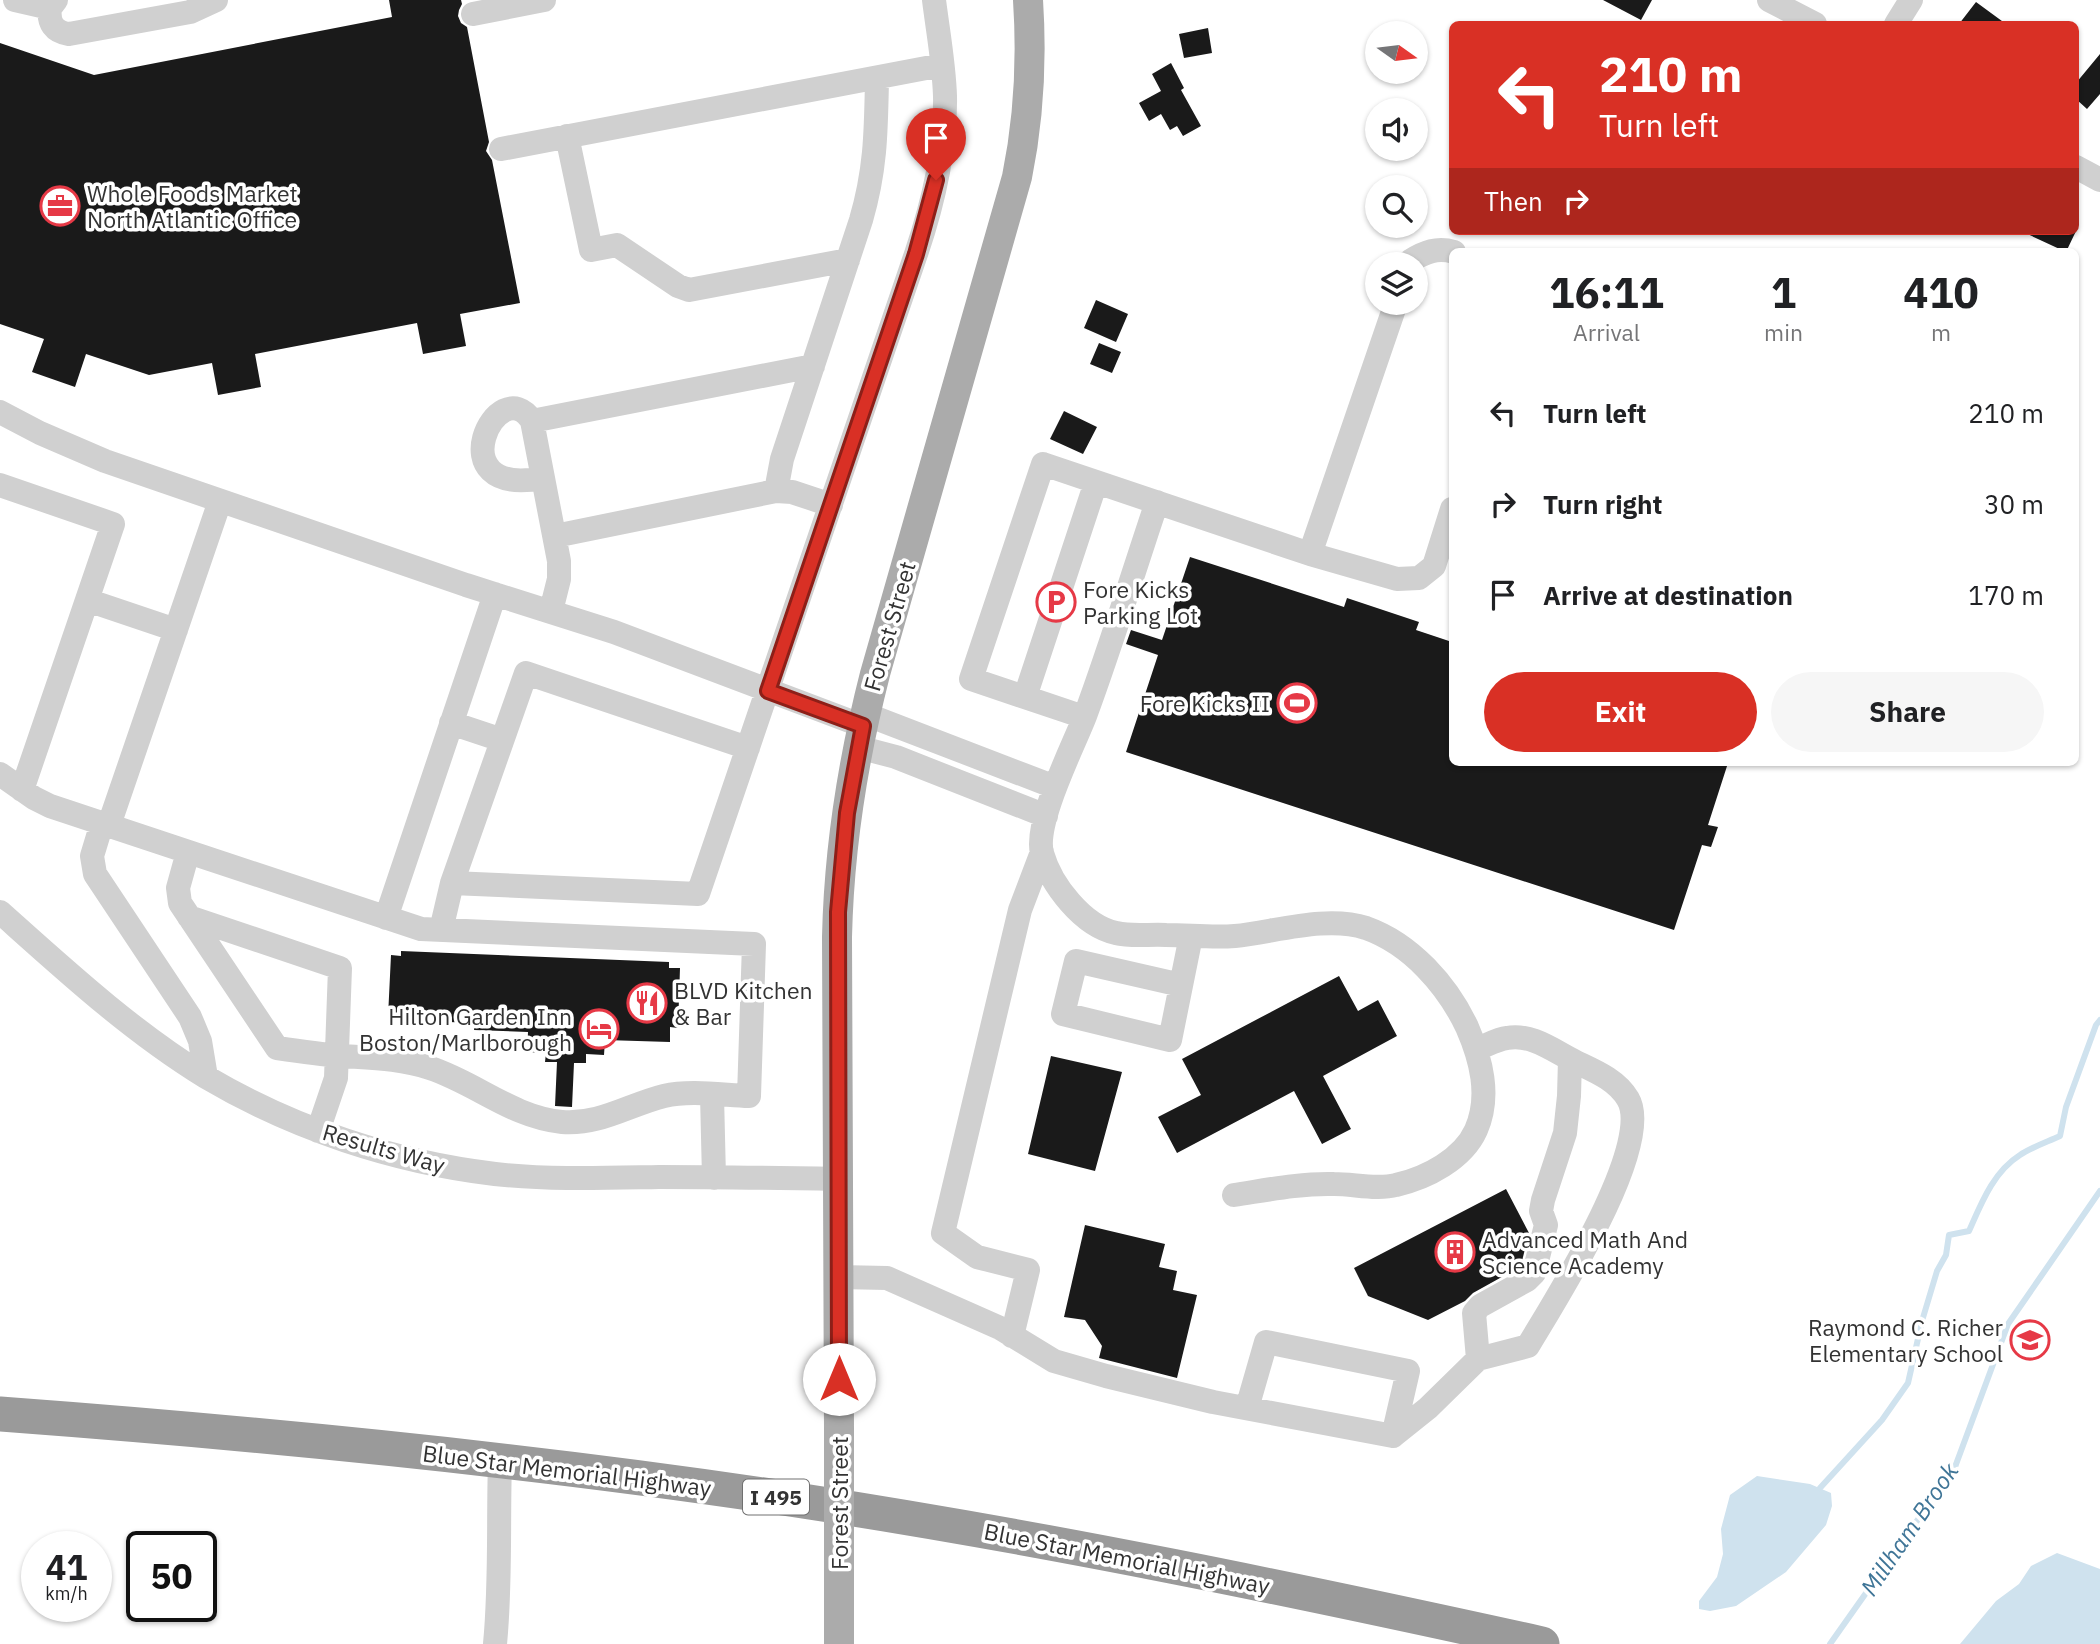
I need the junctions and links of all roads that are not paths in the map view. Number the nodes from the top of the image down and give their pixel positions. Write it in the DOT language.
graph roads {
  1 [pos="15,0"];
  2 [pos="216,0"];
  3 [pos="544,0"];
  4 [pos="934,0"];
  5 [pos="1028,0"];
  6 [pos="1769,0"];
  7 [pos="1911,0"];
  8 [pos="53,4"];
  9 [pos="473,14"];
  10 [pos="1809,21"];
  11 [pos="1898,21"];
  12 [pos="943,65"];
  13 [pos="877,78"];
  14 [pos="567,136"];
  15 [pos="501,149"];
  16 [pos="2079,169"];
  17 [pos="2099,179"];
  18 [pos="1449,250"];
  19 [pos="1425,252"];
  20 [pos="848,260"];
  21 [pos="1392,315"];
  22 [pos="813,366"];
  23 [pos="0,412"];
  24 [pos="532,421"];
  25 [pos="543,478"];
  26 [pos="1096,482"];
  27 [pos="0,485"];
  28 [pos="776,491"];
  29 [pos="220,501"];
  30 [pos="1157,502"];
  31 [pos="831,505"];
  32 [pos="1449,518"];
  33 [pos="555,536"];
  34 [pos="1310,554"];
  35 [pos="495,594"];
  36 [pos="87,600"];
  37 [pos="551,611"];
  38 [pos="176,630"];
  39 [pos="768,691"];
  40 [pos="1025,697"];
  41 [pos="1084,717"];
  42 [pos="451,723"];
  43 [pos="862,729"];
  44 [pos="502,740"];
  45 [pos="748,748"];
  46 [pos="0,774"];
  47 [pos="22,790"];
  48 [pos="1051,802"];
  49 [pos="106,824"];
  50 [pos="188,852"];
  51 [pos="1042,852"];
  52 [pos="452,883"];
  53 [pos="0,912"];
  54 [pos="189,916"];
  55 [pos="386,918"];
  56 [pos="441,930"];
  57 [pos="1191,936"];
  58 [pos="1181,985"];
  59 [pos="1477,1049"];
  60 [pos="338,1056"];
  61 [pos="1570,1059"];
  62 [pos="206,1077"];
  63 [pos="712,1095"];
  64 [pos="318,1131"];
  65 [pos="714,1178"];
  66 [pos="838,1179"];
  67 [pos="1234,1195"];
  68 [pos="839,1277"];
  69 [pos="1012,1336"];
  70 [pos="1478,1359"];
  71 [pos="1247,1408"];
  72 [pos="0,1414"];
  73 [pos="1393,1436"];
  74 [pos="500,1461"];
  75 [pos="495,1644"];
  76 [pos="839,1644"];
  77 [pos="1542,1644"];
  1 -- 8 [label="street"];
  2 -- 8 [label="street"];
  3 -- 9 [label="street"];
  4 -- 12 [label="street"];
  5 -- 43 [label="main road, Forest Street"];
  6 -- 10 [label="street"];
  7 -- 11 [label="street"];
  12 -- 13 [label="street"];
  12 -- 31 [label="street"];
  13 -- 14 [label="street"];
  13 -- 20 [label="street"];
  14 -- 15 [label="street"];
  14 -- 20 [label="street"];
  16 -- 17 [label="street"];
  18 -- 19 [label="street"];
  20 -- 22 [label="street"];
  21 -- 34 [label="street"];
  22 -- 24 [label="street"];
  22 -- 28 [label="street"];
  23 -- 29 [label="street"];
  24 -- 25 [label="street"];
  24 -- 25 [label="street"];
  25 -- 33 [label="street"];
  26 -- 30 [label="street"];
  26 -- 40 [label="street"];
  26 -- 40 [label="street"];
  27 -- 36 [label="street"];
  28 -- 31 [label="street"];
  28 -- 33 [label="street"];
  29 -- 35 [label="street"];
  29 -- 38 [label="street"];
  30 -- 34 [label="street"];
  30 -- 41 [label="street"];
  31 -- 39 [label="street"];
  32 -- 34 [label="street"];
  33 -- 37 [label="street"];
  35 -- 37 [label="street"];
  35 -- 42 [label="street"];
  36 -- 38 [label="street"];
  36 -- 47 [label="street"];
  37 -- 39 [label="street"];
  38 -- 49 [label="street"];
  39 -- 43 [label="street"];
  39 -- 45 [label="street"];
  40 -- 41 [label="street"];
  41 -- 48 [label="street"];
  42 -- 44 [label="street"];
  42 -- 55 [label="street"];
  43 -- 48 [label="street"];
  43 -- 48 [label="street"];
  43 -- 66 [label="main road, Forest Street"];
  44 -- 45 [label="street"];
  44 -- 52 [label="street"];
  45 -- 52 [label="street"];
  46 -- 47 [label="street"];
  47 -- 49 [label="street"];
  48 -- 51 [label="street"];
  49 -- 50 [label="street"];
  49 -- 62 [label="street"];
  50 -- 54 [label="street"];
  50 -- 55 [label="street"];
  51 -- 57 [label="street"];
  51 -- 69 [label="street"];
  52 -- 56 [label="street"];
  53 -- 62 [label="street, Results Way"];
  54 -- 60 [label="street"];
  54 -- 60 [label="street"];
  55 -- 56 [label="street"];
  56 -- 63 [label="street"];
  57 -- 58 [label="street"];
  57 -- 59 [label="street"];
  58 -- 58 [label="street"];
  59 -- 61 [label="street"];
  59 -- 67 [label="street"];
  60 -- 63 [label="street"];
  60 -- 64 [label="street"];
  61 -- 70 [label="street"];
  61 -- 70 [label="street"];
  62 -- 64 [label="street, Results Way"];
  63 -- 65 [label="street"];
  64 -- 65 [label="street, Results Way"];
  65 -- 66 [label="street, Results Way"];
  66 -- 68 [label="main road, Forest Street"];
  68 -- 69 [label="street"];
  68 -- 76 [label="main road, Forest Street, bridge"];
  69 -- 71 [label="street"];
  70 -- 73 [label="street"];
  71 -- 73 [label="street"];
  71 -- 73 [label="street"];
  72 -- 74 [label="highway, Blue Star Memorial Highway / I 495"];
  74 -- 75 [label="street"];
  74 -- 77 [label="highway, Blue Star Memorial Highway / I 495"];
}
